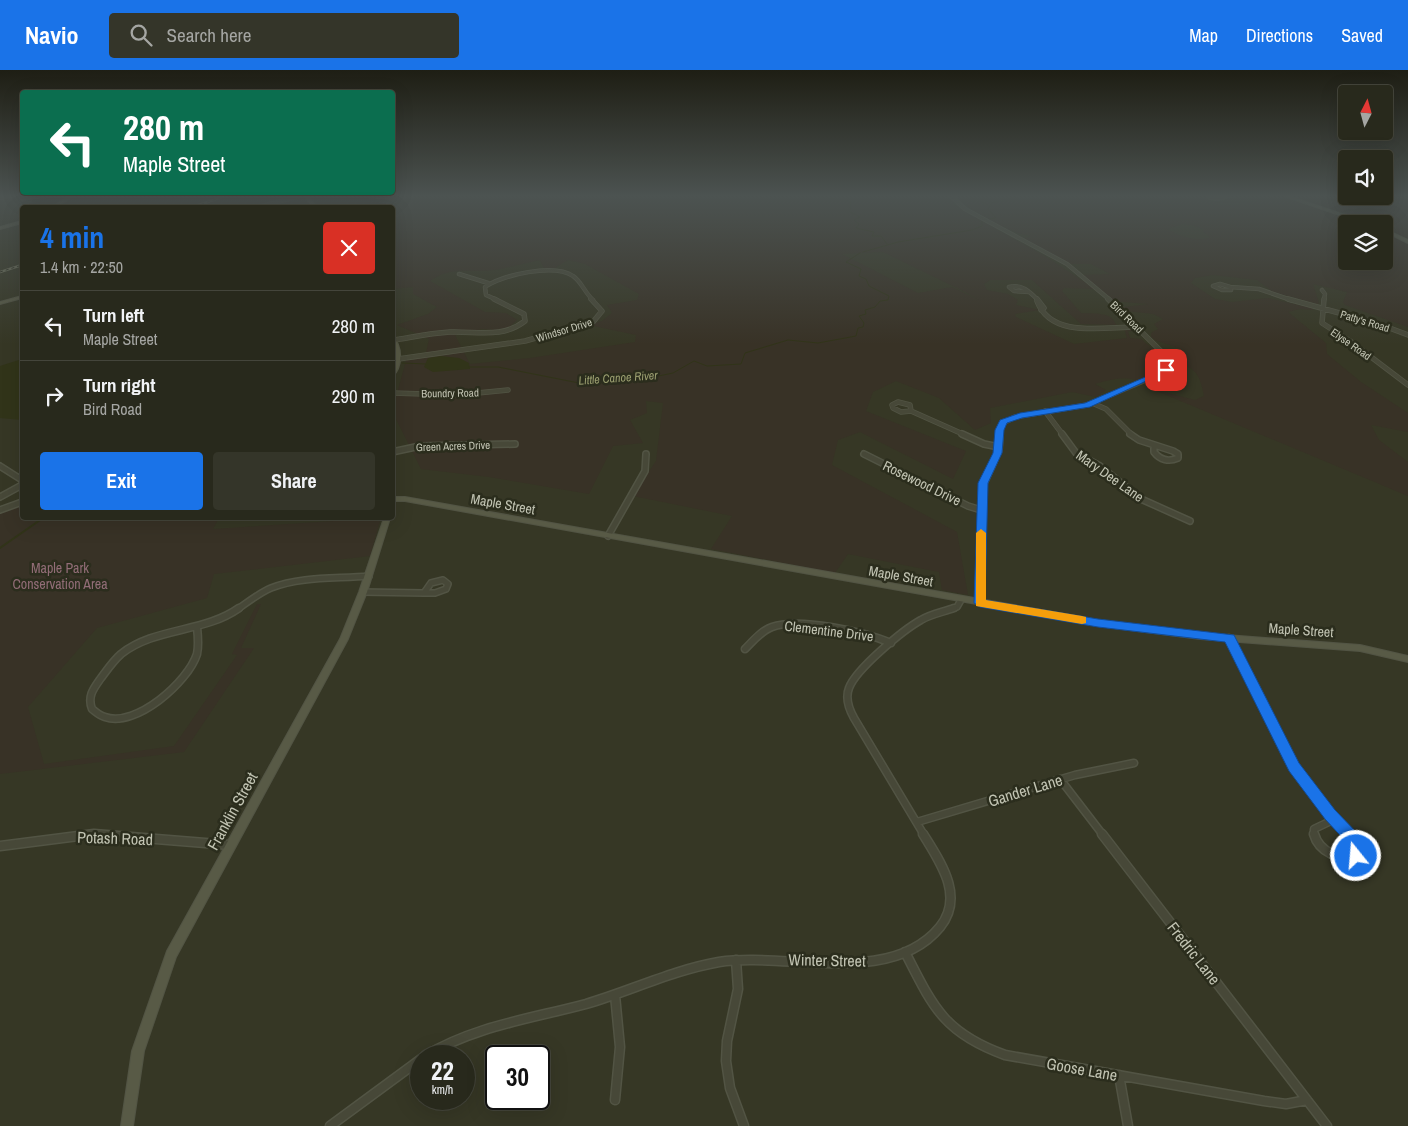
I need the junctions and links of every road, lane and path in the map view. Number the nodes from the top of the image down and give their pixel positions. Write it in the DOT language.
graph roads {
  1 [pos="1031,245"];
  2 [pos="459,274"];
  3 [pos="488,283"];
  4 [pos="1230,287"];
  5 [pos="1322,290"];
  6 [pos="1029,292"];
  7 [pos="20,298"];
  8 [pos="0,304"];
  9 [pos="1322,308"];
  10 [pos="1136,327"];
  11 [pos="1408,335"];
  12 [pos="395,339"];
  13 [pos="395,344"];
  14 [pos="398,359"];
  15 [pos="395,368"];
  16 [pos="1408,385"];
  17 [pos="508,390"];
  18 [pos="395,393"];
  19 [pos="1092,403"];
  20 [pos="911,411"];
  21 [pos="1045,411"];
  22 [pos="515,444"];
  23 [pos="1154,446"];
  24 [pos="999,447"];
  25 [pos="395,451"];
  26 [pos="646,454"];
  27 [pos="864,454"];
  28 [pos="0,466"];
  29 [pos="20,479"];
  30 [pos="20,486"];
  31 [pos="0,497"];
  32 [pos="395,499"];
  33 [pos="20,503"];
  34 [pos="0,510"];
  35 [pos="981,510"];
  36 [pos="386,520"];
  37 [pos="1190,521"];
  38 [pos="608,536"];
  39 [pos="369,576"];
  40 [pos="363,592"];
  41 [pos="424,593"];
  42 [pos="961,600"];
  43 [pos="980,603"];
  44 [pos="197,627"];
  45 [pos="1229,638"];
  46 [pos="891,643"];
  47 [pos="744,649"];
  48 [pos="1408,659"];
  49 [pos="1134,763"];
  50 [pos="1060,779"];
  51 [pos="1335,819"];
  52 [pos="918,822"];
  53 [pos="230,845"];
  54 [pos="0,846"];
  55 [pos="906,952"];
  56 [pos="736,960"];
  57 [pos="615,995"];
  58 [pos="444,1045"];
  59 [pos="410,1067"];
  60 [pos="1119,1075"];
  61 [pos="615,1100"];
  62 [pos="1307,1100"];
  63 [pos="126,1126"];
  64 [pos="330,1126"];
  65 [pos="744,1126"];
  66 [pos="1128,1126"];
  67 [pos="1327,1126"];
  1 -- 10 [label="street, Bird Road"];
  2 -- 3 [label="street"];
  3 -- 12 [label="street, Windsor Drive"];
  3 -- 14 [label="street, Windsor Drive"];
  4 -- 9 [label="street, Patty's Road"];
  5 -- 9 [label="street, Elyse Road"];
  6 -- 6 [label="street"];
  6 -- 10 [label="street"];
  7 -- 8 [label="street"];
  9 -- 11 [label="street, Patty's Road"];
  9 -- 16 [label="street, Elyse Road"];
  10 -- 19 [label="street, Bird Road"];
  13 -- 14 [label="street"];
  14 -- 15 [label="street"];
  17 -- 18 [label="street, Boundry Road"];
  19 -- 21 [label="street, Bird Road"];
  19 -- 23 [label="street"];
  20 -- 24 [label="street"];
  21 -- 24 [label="street, Bird Road"];
  21 -- 37 [label="street, Mary Dee Lane"];
  22 -- 25 [label="street, Green Acres Drive"];
  23 -- 23 [label="street"];
  24 -- 35 [label="street, Bird Road"];
  26 -- 38 [label="street"];
  27 -- 35 [label="street, Rosewood Drive"];
  28 -- 29 [label="street"];
  30 -- 31 [label="street"];
  32 -- 38 [label="street, Maple Street"];
  33 -- 34 [label="street"];
  35 -- 43 [label="street, Bird Road"];
  36 -- 39 [label="street, Franklin Street"];
  38 -- 42 [label="street, Maple Street"];
  39 -- 40 [label="street, Franklin Street"];
  39 -- 44 [label="street"];
  40 -- 41 [label="street"];
  40 -- 53 [label="street, Franklin Street"];
  42 -- 43 [label="street, Maple Street"];
  42 -- 46 [label="street, Winter Street"];
  43 -- 45 [label="street, Maple Street"];
  44 -- 44 [label="street"];
  45 -- 48 [label="street, Maple Street"];
  45 -- 51 [label="street"];
  46 -- 47 [label="street, Clementine Drive"];
  46 -- 52 [label="street, Winter Street"];
  49 -- 50 [label="street, Gander Lane"];
  50 -- 52 [label="street, Gander Lane"];
  50 -- 62 [label="street, Fredric Lane"];
  51 -- 51 [label="street"];
  52 -- 55 [label="street, Winter Street"];
  53 -- 54 [label="street, Potash Road"];
  53 -- 63 [label="street, Franklin Street"];
  55 -- 56 [label="street, Winter Street"];
  55 -- 60 [label="street, Goose Lane"];
  56 -- 57 [label="street, Winter Street"];
  56 -- 65 [label="street"];
  57 -- 58 [label="street, Winter Street"];
  57 -- 61 [label="street"];
  59 -- 64 [label="street"];
  60 -- 62 [label="street, Goose Lane"];
  60 -- 66 [label="street"];
  62 -- 67 [label="street, Fredric Lane"];
}
